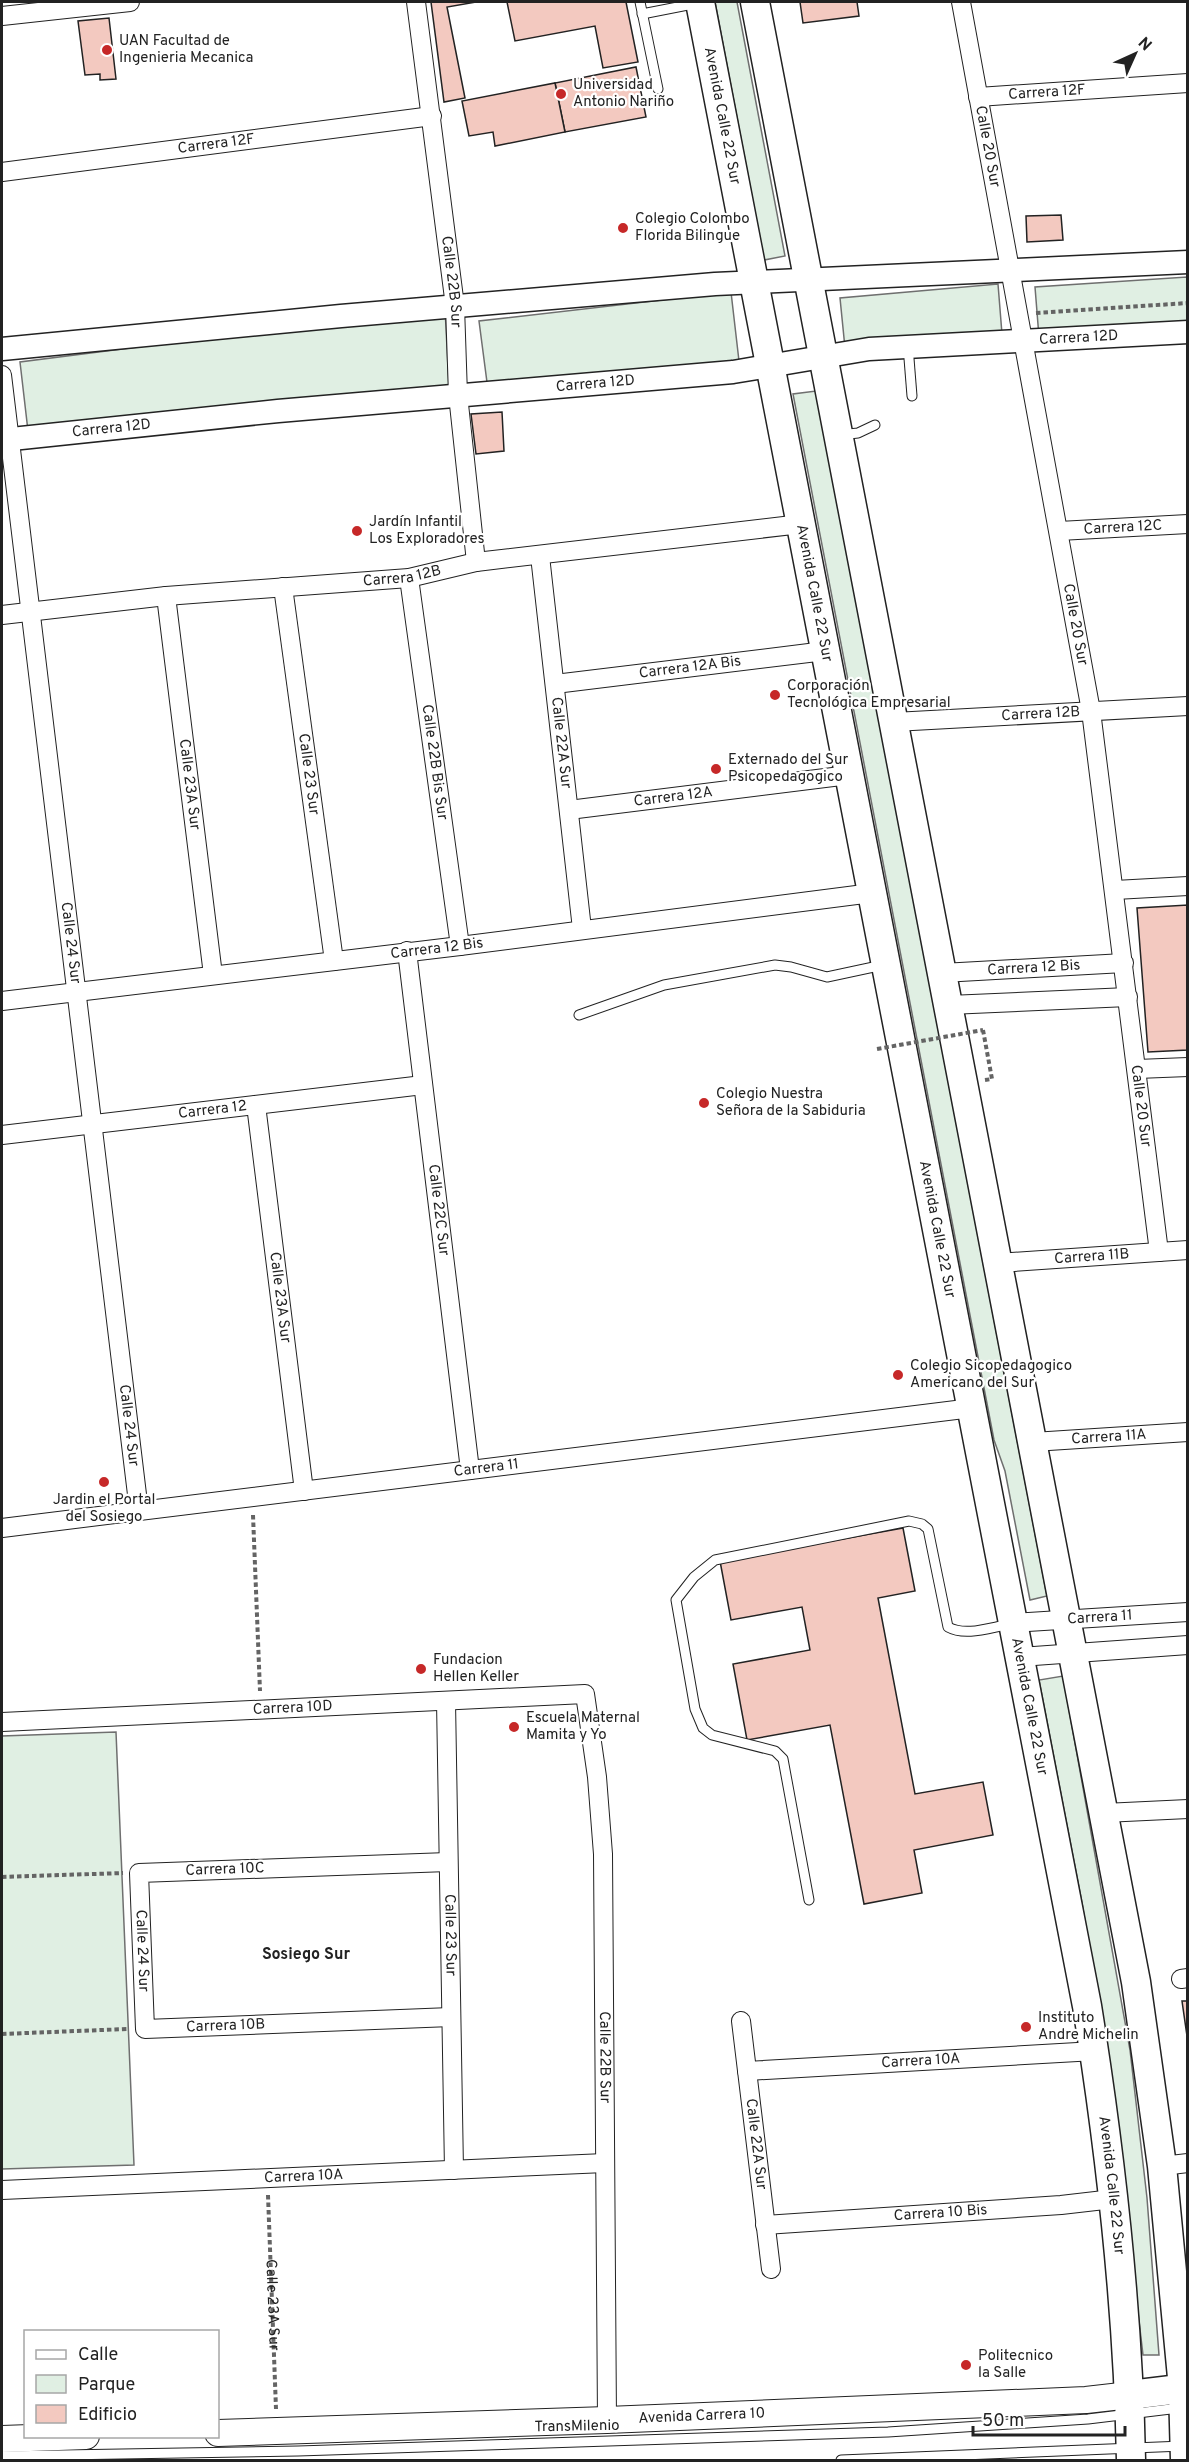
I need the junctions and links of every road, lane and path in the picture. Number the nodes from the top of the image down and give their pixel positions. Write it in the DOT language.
graph roads {
  1 [pos="130,2"];
  2 [pos="416,2"];
  3 [pos="640,2"];
  4 [pos="700,2"];
  5 [pos="755,2"];
  6 [pos="960,2"];
  7 [pos="642,14"];
  8 [pos="2,16"];
  9 [pos="1188,83"];
  10 [pos="658,89"];
  11 [pos="978,97"];
  12 [pos="432,116"];
  13 [pos="2,172"];
  14 [pos="1188,262"];
  15 [pos="1011,271"];
  16 [pos="810,281"];
  17 [pos="756,283"];
  18 [pos="1188,303"];
  19 [pos="455,306"];
  20 [pos="1019,315"];
  21 [pos="1188,332"];
  22 [pos="1023,340"];
  23 [pos="908,346"];
  24 [pos="2,349"];
  25 [pos="824,356"];
  26 [pos="771,365"];
  27 [pos="2,375"];
  28 [pos="458,395"];
  29 [pos="912,396"];
  30 [pos="875,425"];
  31 [pos="839,435"];
  32 [pos="5,440"];
  33 [pos="801,524"];
  34 [pos="1188,524"];
  35 [pos="1059,531"];
  36 [pos="540,556"];
  37 [pos="476,562"];
  38 [pos="409,578"];
  39 [pos="283,587"];
  40 [pos="166,596"];
  41 [pos="29,611"];
  42 [pos="2,615"];
  43 [pos="825,651"];
  44 [pos="555,684"];
  45 [pos="1188,706"];
  46 [pos="1091,711"];
  47 [pos="894,722"];
  48 [pos="849,776"];
  49 [pos="569,810"];
  50 [pos="1188,886"];
  51 [pos="1115,890"];
  52 [pos="872,893"];
  53 [pos="582,929"];
  54 [pos="460,946"];
  55 [pos="407,951"];
  56 [pos="334,961"];
  57 [pos="1124,963"];
  58 [pos="886,965"];
  59 [pos="942,973"];
  60 [pos="213,975"];
  61 [pos="76,992"];
  62 [pos="1128,997"];
  63 [pos="2,1001"];
  64 [pos="949,1005"];
  65 [pos="579,1015"];
  66 [pos="877,1049"];
  67 [pos="1188,1067"];
  68 [pos="1137,1069"];
  69 [pos="992,1079"];
  70 [pos="423,1085"];
  71 [pos="256,1105"];
  72 [pos="92,1124"];
  73 [pos="2,1135"];
  74 [pos="1188,1250"];
  75 [pos="1159,1252"];
  76 [pos="998,1263"];
  77 [pos="972,1408"];
  78 [pos="1188,1432"];
  79 [pos="1032,1442"];
  80 [pos="470,1470"];
  81 [pos="304,1491"];
  82 [pos="252,1497"];
  83 [pos="139,1511"];
  84 [pos="2,1528"];
  85 [pos="1188,1612"];
  86 [pos="1066,1620"];
  87 [pos="1013,1623"];
  88 [pos="1188,1645"];
  89 [pos="1072,1653"];
  90 [pos="1020,1657"];
  91 [pos="585,1694"];
  92 [pos="446,1701"];
  93 [pos="261,1710"];
  94 [pos="2,1722"];
  95 [pos="1188,1809"];
  96 [pos="1104,1813"];
  97 [pos="448,1862"];
  98 [pos="139,1873"];
  99 [pos="2,1877"];
  100 [pos="809,1900"];
  101 [pos="451,2016"];
  102 [pos="741,2021"];
  103 [pos="145,2029"];
  104 [pos="2,2034"];
  105 [pos="1095,2051"];
  106 [pos="747,2071"];
  107 [pos="605,2163"];
  108 [pos="1175,2164"];
  109 [pos="454,2170"];
  110 [pos="267,2178"];
  111 [pos="2,2190"];
  112 [pos="1113,2199"];
  113 [pos="765,2225"];
  114 [pos="771,2269"];
  115 [pos="1186,2398"];
  116 [pos="1130,2404"];
  117 [pos="607,2420"];
  118 [pos="277,2431"];
  119 [pos="219,2433"];
  120 [pos="30,2438"];
  121 [pos="2,2439"];
  122 [pos="1186,2451"];
  123 [pos="1130,2455"];
  124 [pos="2,2456"];
  125 [pos="841,2460"];
  1 -- 8 [label="street"];
  2 -- 12 [label="street, Calle 22B Sur"];
  3 -- 7 [label="lane"];
  4 -- 7 [label="lane"];
  4 -- 17 [label="main road, Avenida Calle 22 Sur"];
  5 -- 16 [label="main road"];
  6 -- 11 [label="street, Calle 20 Sur"];
  7 -- 10 [label="lane"];
  9 -- 11 [label="street, Carrera 12F"];
  11 -- 15 [label="street, Calle 20 Sur"];
  12 -- 13 [label="street, Carrera 12F"];
  12 -- 19 [label="street, Calle 22B Sur"];
  14 -- 15 [label="street"];
  15 -- 16 [label="street"];
  15 -- 20 [label="street, Calle 20 Sur"];
  16 -- 17 [label="street"];
  16 -- 25 [label="main road"];
  17 -- 19 [label="street"];
  17 -- 26 [label="main road, Avenida Calle 22 Sur"];
  18 -- 20 [label="path"];
  19 -- 24 [label="street"];
  19 -- 28 [label="street, Calle 22B Sur"];
  20 -- 22 [label="street, Calle 20 Sur"];
  21 -- 22 [label="street, Carrera 12D"];
  22 -- 23 [label="street, Carrera 12D"];
  22 -- 35 [label="street, Calle 20 Sur"];
  23 -- 25 [label="street, Carrera 12D"];
  23 -- 29 [label="lane"];
  25 -- 26 [label="street, Carrera 12D"];
  25 -- 31 [label="main road"];
  26 -- 28 [label="street, Carrera 12D"];
  26 -- 33 [label="main road, Avenida Calle 22 Sur"];
  27 -- 32 [label="street, Calle 24 Sur"];
  28 -- 32 [label="street, Carrera 12D"];
  28 -- 37 [label="street, Calle 22B Sur"];
  30 -- 31 [label="lane"];
  31 -- 47 [label="main road"];
  32 -- 41 [label="street, Calle 24 Sur"];
  33 -- 36 [label="street, Carrera 12B"];
  33 -- 43 [label="main road, Avenida Calle 22 Sur"];
  34 -- 35 [label="street, Carrera 12C"];
  35 -- 46 [label="street, Calle 20 Sur"];
  36 -- 37 [label="street, Carrera 12B"];
  36 -- 44 [label="street, Calle 22A Sur"];
  37 -- 38 [label="street, Carrera 12B"];
  38 -- 39 [label="street, Carrera 12B"];
  38 -- 54 [label="street, Calle 22B Bis Sur"];
  39 -- 40 [label="street, Carrera 12B"];
  39 -- 56 [label="street, Calle 23 Sur"];
  40 -- 41 [label="street, Carrera 12B"];
  40 -- 60 [label="street, Calle 23A Sur"];
  41 -- 42 [label="street, Carrera 12B"];
  41 -- 61 [label="street, Calle 24 Sur"];
  43 -- 44 [label="street, Carrera 12A Bis"];
  43 -- 48 [label="main road, Avenida Calle 22 Sur"];
  44 -- 49 [label="street, Calle 22A Sur"];
  45 -- 46 [label="street, Carrera 12B"];
  46 -- 47 [label="street, Carrera 12B"];
  46 -- 51 [label="street, Calle 20 Sur"];
  47 -- 59 [label="main road"];
  48 -- 49 [label="street, Carrera 12A"];
  48 -- 52 [label="main road, Avenida Calle 22 Sur"];
  49 -- 53 [label="street, Calle 22A Sur"];
  50 -- 51 [label="street"];
  51 -- 57 [label="street, Calle 20 Sur"];
  52 -- 53 [label="street, Carrera 12 Bis"];
  52 -- 58 [label="main road, Avenida Calle 22 Sur"];
  53 -- 54 [label="street, Carrera 12 Bis"];
  54 -- 55 [label="street, Carrera 12 Bis"];
  55 -- 56 [label="street, Carrera 12 Bis"];
  55 -- 70 [label="street, Calle 22C Sur"];
  56 -- 60 [label="street, Carrera 12 Bis"];
  57 -- 59 [label="street, Carrera 12 Bis"];
  57 -- 62 [label="street, Calle 20 Sur"];
  58 -- 65 [label="lane"];
  58 -- 77 [label="main road, Avenida Calle 22 Sur"];
  59 -- 64 [label="main road"];
  60 -- 61 [label="street, Carrera 12 Bis"];
  61 -- 63 [label="street, Carrera 12 Bis"];
  61 -- 72 [label="street, Calle 24 Sur"];
  62 -- 64 [label="street"];
  62 -- 68 [label="street, Calle 20 Sur"];
  64 -- 76 [label="main road"];
  66 -- 69 [label="path, bridge"];
  67 -- 68 [label="street"];
  68 -- 75 [label="street, Calle 20 Sur"];
  70 -- 71 [label="street, Carrera 12"];
  70 -- 80 [label="street, Calle 22C Sur"];
  71 -- 72 [label="street, Carrera 12"];
  71 -- 81 [label="street, Calle 23A Sur"];
  72 -- 73 [label="street, Carrera 12"];
  72 -- 83 [label="street, Calle 24 Sur"];
  74 -- 75 [label="street, Carrera 11B"];
  75 -- 76 [label="street, Carrera 11B"];
  76 -- 79 [label="main road"];
  77 -- 80 [label="street, Carrera 11"];
  77 -- 87 [label="main road, Avenida Calle 22 Sur"];
  78 -- 79 [label="street, Carrera 11A"];
  79 -- 86 [label="main road"];
  80 -- 81 [label="street, Carrera 11"];
  81 -- 82 [label="street, Carrera 11"];
  82 -- 83 [label="street, Carrera 11"];
  82 -- 93 [label="path"];
  83 -- 84 [label="street, Carrera 11"];
  85 -- 86 [label="street, Carrera 11"];
  86 -- 87 [label="street, Carrera 11"];
  86 -- 89 [label="main road"];
  87 -- 90 [label="main road, Avenida Calle 22 Sur"];
  87 -- 100 [label="lane"];
  88 -- 89 [label="street"];
  89 -- 90 [label="street"];
  89 -- 96 [label="main road"];
  90 -- 105 [label="main road, Avenida Calle 22 Sur"];
  91 -- 92 [label="street, Carrera 10D"];
  91 -- 107 [label="street, Calle 22B Sur"];
  92 -- 93 [label="street, Carrera 10D"];
  92 -- 97 [label="street, Calle 23 Sur"];
  93 -- 94 [label="street, Carrera 10D"];
  95 -- 96 [label="street"];
  96 -- 108 [label="main road"];
  97 -- 98 [label="street, Carrera 10C"];
  97 -- 101 [label="street, Calle 23 Sur"];
  98 -- 99 [label="path"];
  98 -- 103 [label="street, Calle 24 Sur"];
  101 -- 103 [label="street, Carrera 10B"];
  101 -- 109 [label="street, Calle 23 Sur"];
  102 -- 106 [label="street, Calle 22A Sur"];
  103 -- 104 [label="path"];
  105 -- 106 [label="street, Carrera 10A"];
  105 -- 112 [label="main road, Avenida Calle 22 Sur"];
  106 -- 113 [label="street, Calle 22A Sur"];
  107 -- 109 [label="street, Carrera 10A"];
  107 -- 117 [label="street, Calle 22B Sur"];
  108 -- 115 [label="main road"];
  109 -- 110 [label="street, Carrera 10A"];
  110 -- 111 [label="street, Carrera 10A"];
  110 -- 118 [label="path, Calle 23A Sur"];
  112 -- 113 [label="street, Carrera 10 Bis"];
  112 -- 116 [label="main road, Avenida Calle 22 Sur"];
  113 -- 114 [label="street, Calle 22A Sur"];
  115 -- 116 [label="main road, Avenida Carrera 10"];
  115 -- 122 [label="main road"];
  116 -- 117 [label="main road, Avenida Carrera 10"];
  116 -- 123 [label="main road, Avenida Calle 22 Sur"];
  116 -- 124 [label="lane, TransMilenio"];
  117 -- 118 [label="main road, Avenida Carrera 10"];
  118 -- 119 [label="main road, Avenida Carrera 10"];
  120 -- 121 [label="main road"];
  122 -- 123 [label="lane"];
  123 -- 125 [label="lane"];
}
